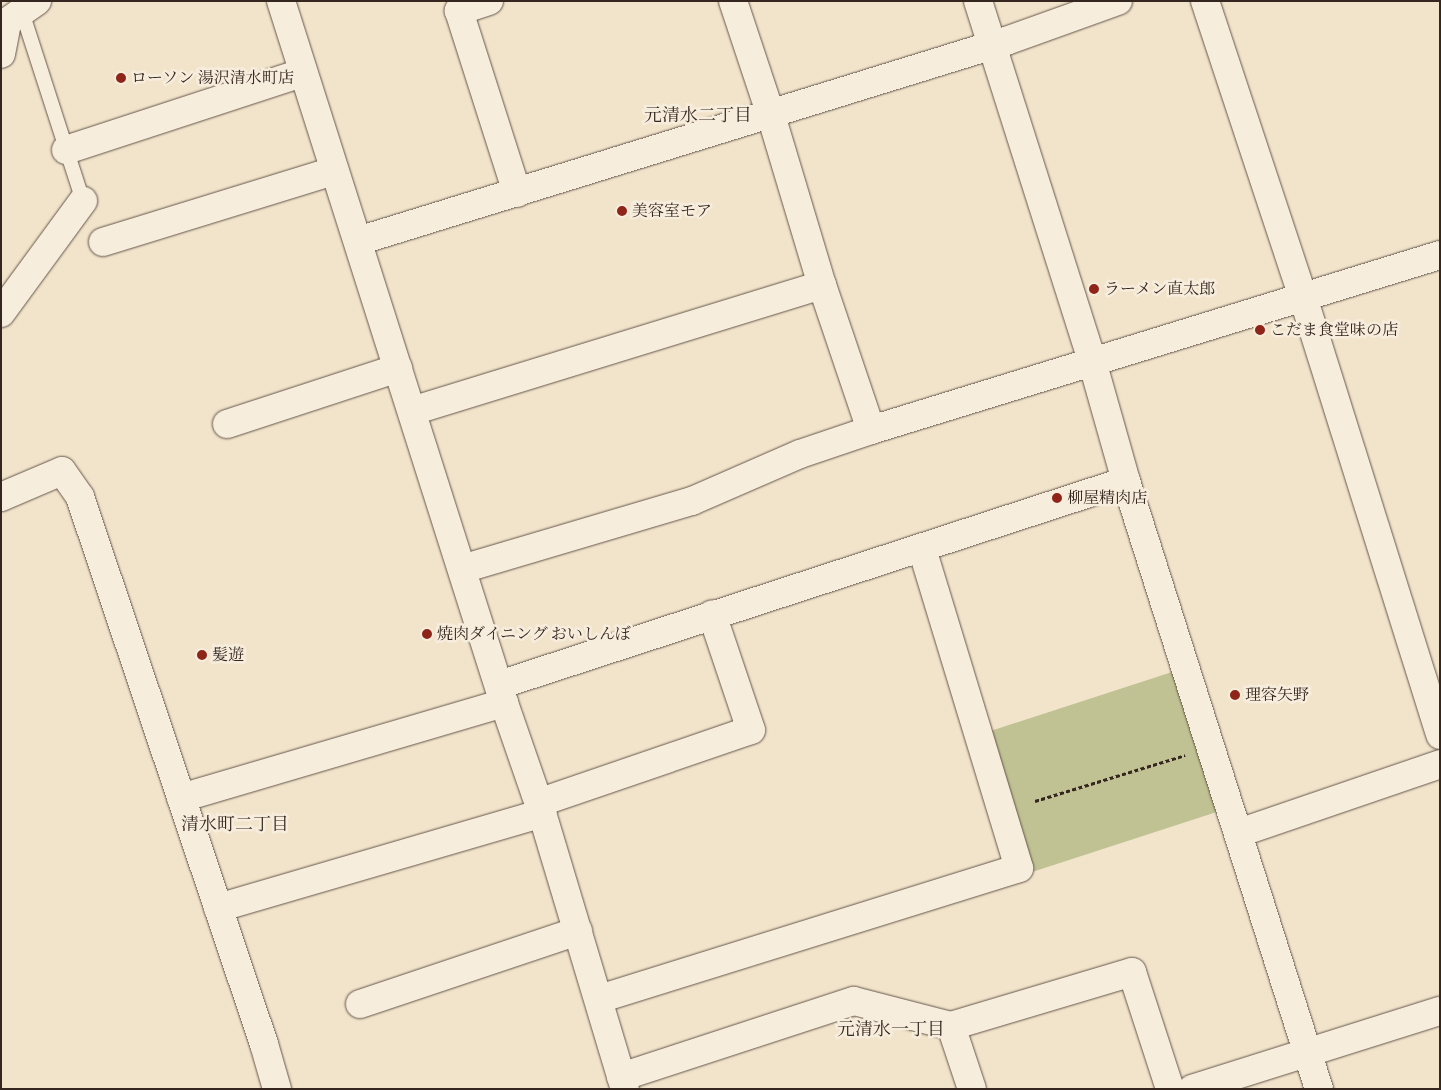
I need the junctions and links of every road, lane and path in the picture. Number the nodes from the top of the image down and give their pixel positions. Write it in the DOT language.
graph roads {
  1 [pos="281,1"];
  2 [pos="490,1"];
  3 [pos="733,1"];
  4 [pos="978,1"];
  5 [pos="1118,1"];
  6 [pos="1205,1"];
  7 [pos="17,15"];
  8 [pos="991,44"];
  9 [pos="1,54"];
  10 [pos="302,74"];
  11 [pos="770,112"];
  12 [pos="66,150"];
  13 [pos="334,171"];
  14 [pos="517,193"];
  15 [pos="83,201"];
  16 [pos="358,241"];
  17 [pos="103,242"];
  18 [pos="1440,255"];
  19 [pos="822,284"];
  20 [pos="1303,297"];
  21 [pos="1,313"];
  22 [pos="1092,361"];
  23 [pos="398,368"];
  24 [pos="412,411"];
  25 [pos="227,424"];
  26 [pos="871,430"];
  27 [pos="1126,481"];
  28 [pos="1,497"];
  29 [pos="922,549"];
  30 [pos="462,569"];
  31 [pos="712,614"];
  32 [pos="502,694"];
  33 [pos="1440,735"];
  34 [pos="1189,753"];
  35 [pos="1440,764"];
  36 [pos="181,798"];
  37 [pos="1035,801"];
  38 [pos="540,808"];
  39 [pos="1239,833"];
  40 [pos="218,908"];
  41 [pos="578,931"];
  42 [pos="599,1000"];
  43 [pos="360,1004"];
  44 [pos="1440,1011"];
  45 [pos="951,1026"];
  46 [pos="1309,1052"];
  47 [pos="623,1083"];
  48 [pos="277,1089"];
  49 [pos="972,1089"];
  50 [pos="1170,1089"];
  51 [pos="1192,1089"];
  52 [pos="1319,1089"];
  1 -- 10 [label="street"];
  2 -- 14 [label="street"];
  3 -- 11 [label="street"];
  4 -- 8 [label="street"];
  5 -- 8 [label="street"];
  6 -- 20 [label="street"];
  7 -- 9 [label="street"];
  7 -- 12 [label="lane"];
  8 -- 11 [label="street"];
  8 -- 22 [label="street"];
  10 -- 12 [label="street"];
  10 -- 13 [label="street"];
  11 -- 14 [label="street"];
  11 -- 19 [label="street"];
  12 -- 15 [label="lane"];
  13 -- 16 [label="street"];
  13 -- 17 [label="street"];
  14 -- 16 [label="street"];
  15 -- 21 [label="street"];
  16 -- 23 [label="street"];
  18 -- 20 [label="street"];
  19 -- 24 [label="street"];
  19 -- 26 [label="street"];
  20 -- 22 [label="street"];
  20 -- 33 [label="street"];
  22 -- 26 [label="street"];
  22 -- 27 [label="street"];
  23 -- 24 [label="street"];
  23 -- 25 [label="street"];
  24 -- 30 [label="street"];
  26 -- 30 [label="street"];
  27 -- 29 [label="street"];
  27 -- 39 [label="street"];
  28 -- 36 [label="street"];
  29 -- 31 [label="street"];
  29 -- 42 [label="street"];
  30 -- 32 [label="street"];
  31 -- 32 [label="street"];
  31 -- 38 [label="street"];
  32 -- 36 [label="street"];
  32 -- 38 [label="street"];
  34 -- 37 [label="path"];
  35 -- 39 [label="street"];
  36 -- 40 [label="street"];
  38 -- 40 [label="street"];
  38 -- 41 [label="street"];
  39 -- 46 [label="street"];
  40 -- 48 [label="street"];
  41 -- 42 [label="street"];
  41 -- 43 [label="street"];
  42 -- 47 [label="street"];
  44 -- 46 [label="street"];
  45 -- 47 [label="street"];
  45 -- 49 [label="street"];
  45 -- 50 [label="street"];
  46 -- 51 [label="street"];
  46 -- 52 [label="street"];
}
